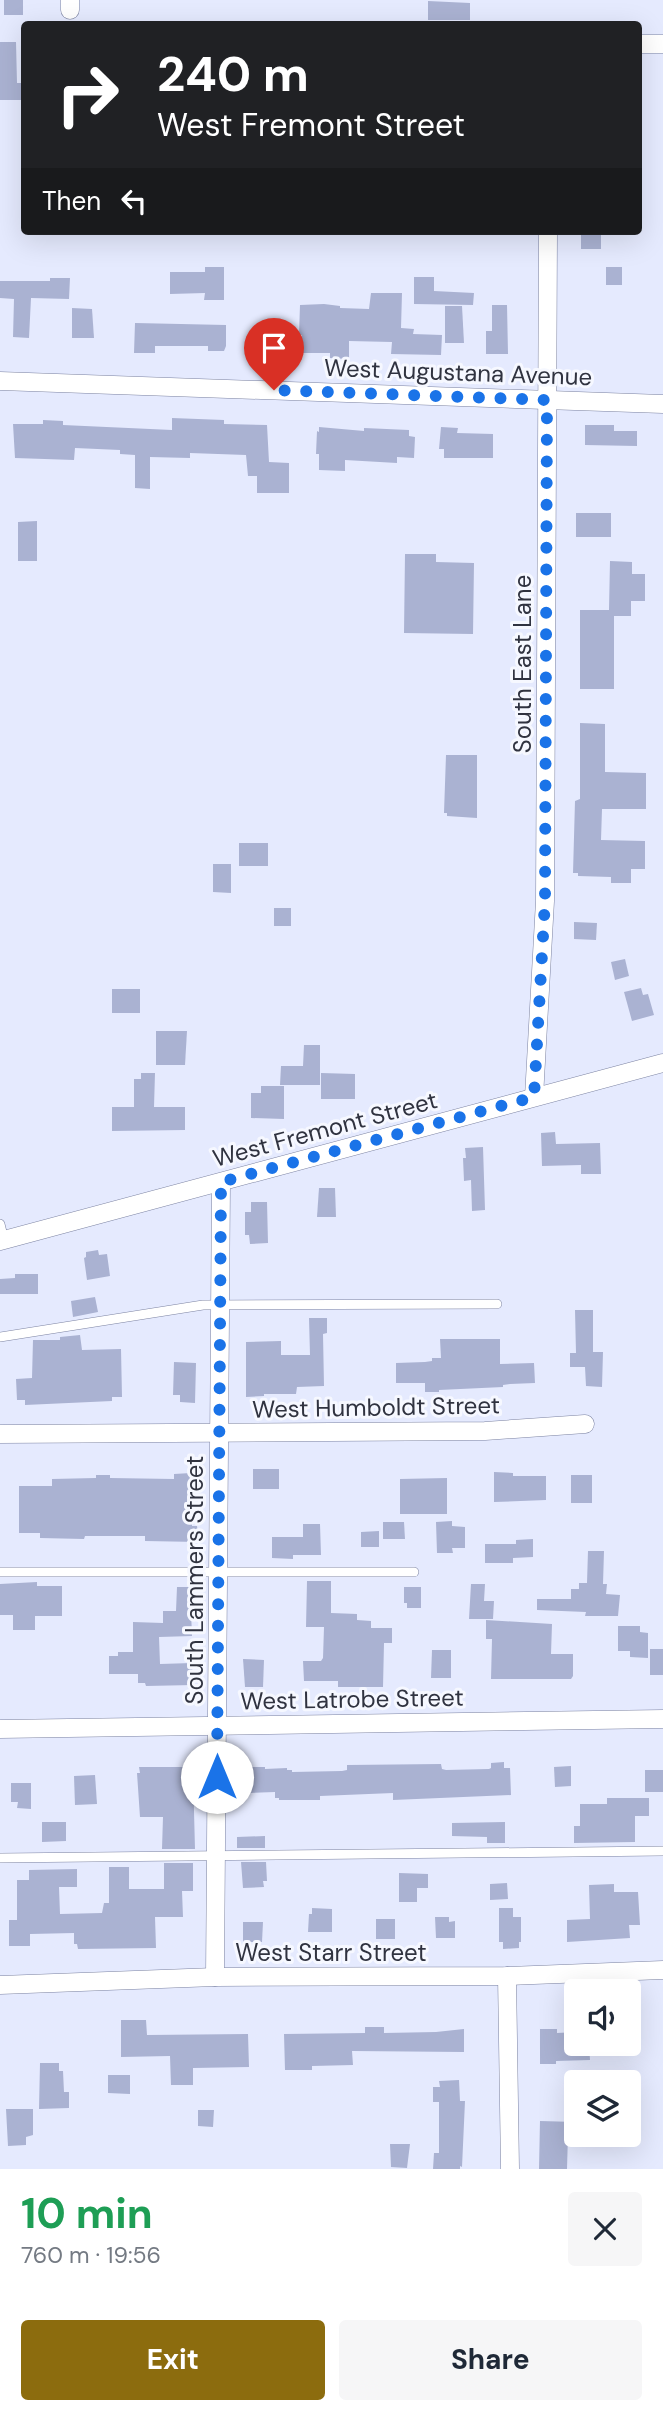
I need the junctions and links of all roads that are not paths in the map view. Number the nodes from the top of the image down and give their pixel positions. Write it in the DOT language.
graph roads {
  1 [pos="642,44"];
  2 [pos="663,44"];
  3 [pos="548,235"];
  4 [pos="0,381"];
  5 [pos="547,400"];
  6 [pos="663,404"];
  7 [pos="663,1063"];
  8 [pos="534,1097"];
  9 [pos="221,1182"];
  10 [pos="1,1235"];
  11 [pos="497,1304"];
  12 [pos="220,1305"];
  13 [pos="0,1337"];
  14 [pos="584,1424"];
  15 [pos="0,1434"];
  16 [pos="218,1434"];
  17 [pos="0,1572"];
  18 [pos="218,1572"];
  19 [pos="414,1573"];
  20 [pos="663,1719"];
  21 [pos="218,1725"];
  22 [pos="0,1729"];
  23 [pos="663,1851"];
  24 [pos="216,1856"];
  25 [pos="0,1858"];
  26 [pos="663,1970"];
  27 [pos="507,1976"];
  28 [pos="215,1977"];
  29 [pos="0,1985"];
  30 [pos="510,2169"];
  1 -- 2 [label="street"];
  3 -- 5 [label="street, South East Lane"];
  4 -- 5 [label="street, West Augustana Avenue"];
  5 -- 6 [label="street, West Augustana Avenue"];
  5 -- 8 [label="street, South East Lane"];
  7 -- 8 [label="street, West Fremont Street"];
  8 -- 9 [label="street, West Fremont Street"];
  9 -- 10 [label="street, West Fremont Street"];
  9 -- 12 [label="street, South Lammers Street"];
  11 -- 12 [label="lane"];
  12 -- 13 [label="lane"];
  12 -- 16 [label="street, South Lammers Street"];
  14 -- 16 [label="street, West Humboldt Street"];
  15 -- 16 [label="street, West Humboldt Street"];
  16 -- 18 [label="street, South Lammers Street"];
  17 -- 18 [label="lane"];
  18 -- 19 [label="lane"];
  18 -- 21 [label="street, South Lammers Street"];
  20 -- 21 [label="street, West Latrobe Street"];
  21 -- 22 [label="street, West Latrobe Street"];
  21 -- 24 [label="street, South Lammers Street"];
  23 -- 24 [label="lane"];
  24 -- 25 [label="lane"];
  24 -- 28 [label="street, South Lammers Street"];
  26 -- 27 [label="street, West Starr Street"];
  27 -- 28 [label="street, West Starr Street"];
  27 -- 30 [label="street"];
  28 -- 29 [label="street, West Starr Street"];
}
